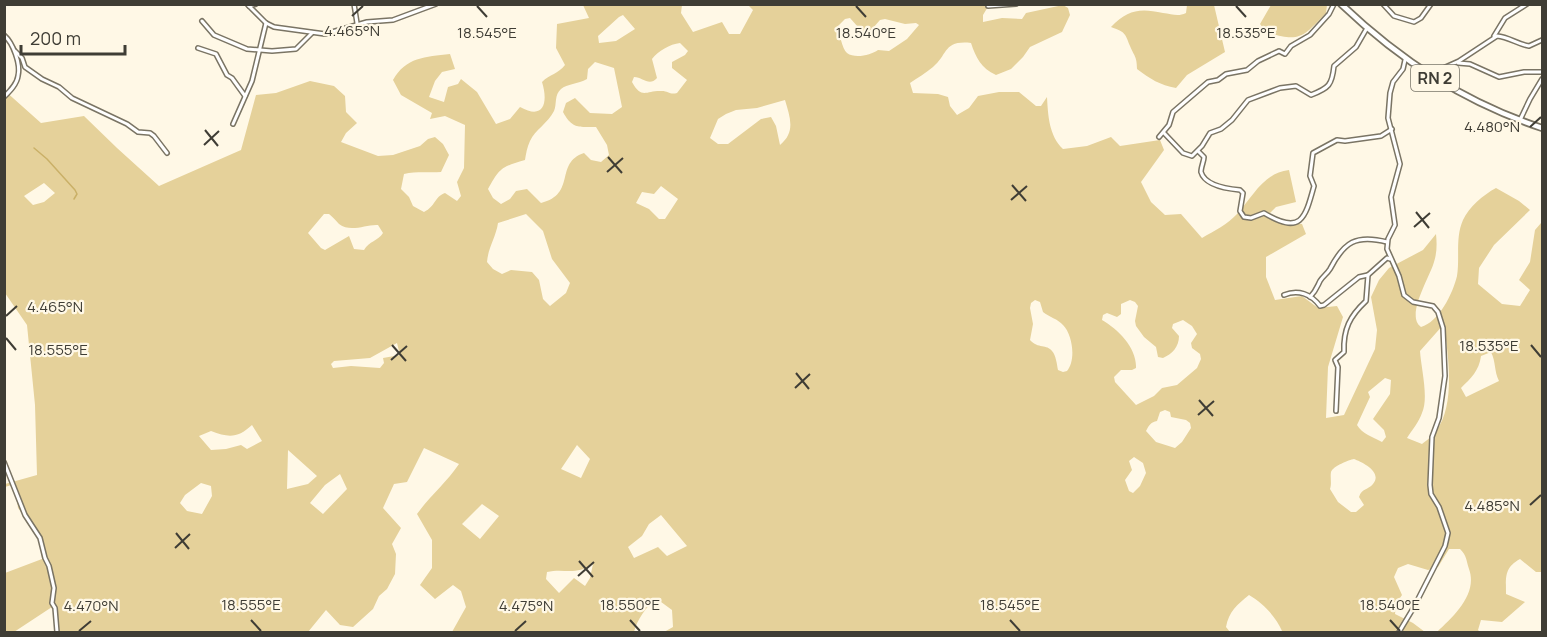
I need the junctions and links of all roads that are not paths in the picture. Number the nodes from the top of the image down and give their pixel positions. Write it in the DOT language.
graph roads {
  1 [pos="256,4"];
  2 [pos="354,4"];
  3 [pos="436,4"];
  4 [pos="1016,4"];
  5 [pos="1334,4"];
  6 [pos="1341,4"];
  7 [pos="1383,4"];
  8 [pos="1431,4"];
  9 [pos="1527,4"];
  10 [pos="248,5"];
  11 [pos="988,6"];
  12 [pos="202,21"];
  13 [pos="266,23"];
  14 [pos="357,24"];
  15 [pos="1367,28"];
  16 [pos="312,33"];
  17 [pos="4,35"];
  18 [pos="1493,38"];
  19 [pos="1542,40"];
  20 [pos="198,48"];
  21 [pos="259,50"];
  22 [pos="15,51"];
  23 [pos="1406,60"];
  24 [pos="1456,63"];
  25 [pos="1542,72"];
  26 [pos="1428,74"];
  27 [pos="1542,79"];
  28 [pos="245,96"];
  29 [pos="4,97"];
  30 [pos="1520,120"];
  31 [pos="233,124"];
  32 [pos="1542,128"];
  33 [pos="1392,129"];
  34 [pos="1164,133"];
  35 [pos="1159,136"];
  36 [pos="1198,151"];
  37 [pos="167,153"];
  38 [pos="1387,242"];
  39 [pos="1390,259"];
  40 [pos="1368,275"];
  41 [pos="1284,295"];
  42 [pos="1310,297"];
  43 [pos="1336,411"];
  44 [pos="4,462"];
  45 [pos="57,633"];
  46 [pos="1399,633"];
  1 -- 10 [label="street"];
  2 -- 14 [label="street"];
  3 -- 14 [label="street"];
  4 -- 11 [label="street"];
  5 -- 34 [label="street"];
  6 -- 15 [label="main road, RN 2"];
  7 -- 8 [label="street"];
  9 -- 18 [label="street"];
  10 -- 13 [label="street"];
  12 -- 21 [label="street"];
  13 -- 16 [label="street"];
  13 -- 21 [label="street"];
  14 -- 16 [label="street"];
  15 -- 23 [label="main road, RN 2"];
  15 -- 36 [label="street"];
  16 -- 21 [label="street"];
  17 -- 22 [label="street"];
  18 -- 19 [label="street"];
  18 -- 24 [label="street"];
  20 -- 28 [label="street"];
  21 -- 28 [label="street"];
  22 -- 29 [label="street"];
  22 -- 37 [label="street"];
  23 -- 26 [label="main road, RN 2"];
  23 -- 33 [label="street"];
  24 -- 25 [label="street"];
  24 -- 26 [label="street"];
  26 -- 30 [label="main road, RN 2"];
  27 -- 30 [label="street"];
  28 -- 31 [label="street"];
  30 -- 32 [label="main road, RN 2"];
  33 -- 36 [label="street"];
  33 -- 38 [label="street"];
  34 -- 35 [label="street"];
  34 -- 36 [label="street"];
  38 -- 39 [label="street"];
  38 -- 42 [label="street"];
  39 -- 40 [label="street"];
  39 -- 46 [label="street"];
  40 -- 42 [label="street"];
  40 -- 43 [label="street"];
  41 -- 42 [label="street"];
  44 -- 45 [label="street"];
}
